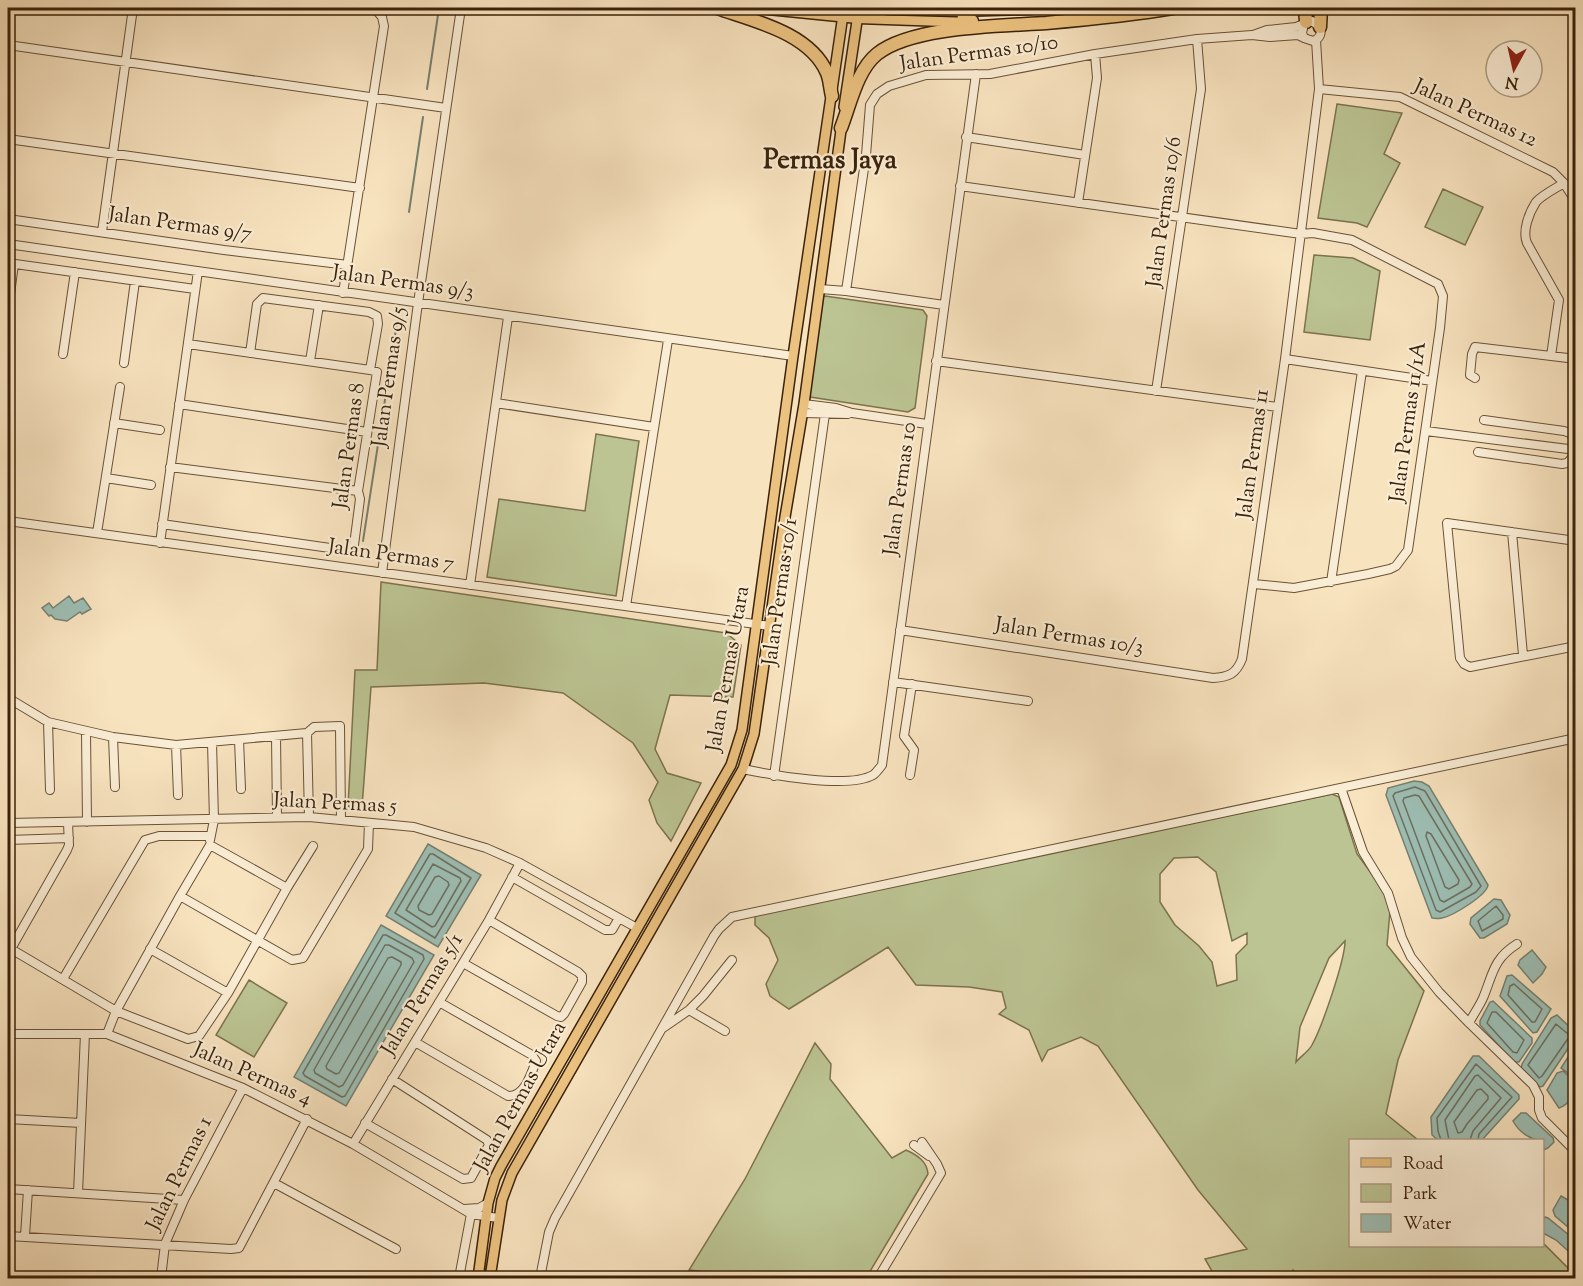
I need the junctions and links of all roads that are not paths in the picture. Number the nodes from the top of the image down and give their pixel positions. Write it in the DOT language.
graph roads {
  1 [pos="133,8"];
  2 [pos="360,8"];
  3 [pos="462,8"];
  4 [pos="717,8"];
  5 [pos="768,8"];
  6 [pos="886,8"];
  7 [pos="1031,8"];
  8 [pos="1173,8"];
  9 [pos="1305,8"];
  10 [pos="1321,8"];
  11 [pos="805,9"];
  12 [pos="844,11"];
  13 [pos="858,12"];
  14 [pos="899,19"];
  15 [pos="1042,23"];
  16 [pos="1305,23"];
  17 [pos="1320,27"];
  18 [pos="1252,35"];
  19 [pos="1304,38"];
  20 [pos="1197,39"];
  21 [pos="1316,40"];
  22 [pos="8,45"];
  23 [pos="1095,54"];
  24 [pos="126,62"];
  25 [pos="975,74"];
  26 [pos="1319,89"];
  27 [pos="373,96"];
  28 [pos="832,96"];
  29 [pos="446,108"];
  30 [pos="841,128"];
  31 [pos="966,138"];
  32 [pos="8,139"];
  33 [pos="113,153"];
  34 [pos="1085,155"];
  35 [pos="1564,183"];
  36 [pos="960,186"];
  37 [pos="360,188"];
  38 [pos="1575,202"];
  39 [pos="1078,203"];
  40 [pos="1182,218"];
  41 [pos="8,219"];
  42 [pos="102,232"];
  43 [pos="1301,234"];
  44 [pos="8,244"];
  45 [pos="11,264"];
  46 [pos="348,265"];
  47 [pos="198,271"];
  48 [pos="75,272"];
  49 [pos="135,281"];
  50 [pos="195,289"];
  51 [pos="820,289"];
  52 [pos="846,291"];
  53 [pos="343,292"];
  54 [pos="418,303"];
  55 [pos="318,305"];
  56 [pos="944,305"];
  57 [pos="8,309"];
  58 [pos="508,317"];
  59 [pos="668,340"];
  60 [pos="188,344"];
  61 [pos="250,352"];
  62 [pos="63,354"];
  63 [pos="793,356"];
  64 [pos="1551,356"];
  65 [pos="1575,359"];
  66 [pos="1286,360"];
  67 [pos="310,361"];
  68 [pos="936,361"];
  69 [pos="124,363"];
  70 [pos="373,371"];
  71 [pos="1362,371"];
  72 [pos="1475,378"];
  73 [pos="1432,381"];
  74 [pos="120,387"];
  75 [pos="1156,391"];
  76 [pos="496,403"];
  77 [pos="179,404"];
  78 [pos="1278,407"];
  79 [pos="803,408"];
  80 [pos="852,413"];
  81 [pos="825,414"];
  82 [pos="1484,420"];
  83 [pos="114,423"];
  84 [pos="927,424"];
  85 [pos="654,427"];
  86 [pos="160,430"];
  87 [pos="1426,430"];
  88 [pos="367,432"];
  89 [pos="1575,442"];
  90 [pos="1575,450"];
  91 [pos="1479,452"];
  92 [pos="1575,454"];
  93 [pos="170,467"];
  94 [pos="106,478"];
  95 [pos="152,485"];
  96 [pos="358,491"];
  97 [pos="771,517"];
  98 [pos="785,518"];
  99 [pos="8,521"];
  100 [pos="162,524"];
  101 [pos="1512,532"];
  102 [pos="98,533"];
  103 [pos="1575,541"];
  104 [pos="160,543"];
  105 [pos="1256,567"];
  106 [pos="382,573"];
  107 [pos="1331,582"];
  108 [pos="1254,584"];
  109 [pos="470,585"];
  110 [pos="1269,586"];
  111 [pos="1252,600"];
  112 [pos="626,606"];
  113 [pos="757,625"];
  114 [pos="770,626"];
  115 [pos="900,630"];
  116 [pos="1575,646"];
  117 [pos="1523,655"];
  118 [pos="1232,674"];
  119 [pos="893,682"];
  120 [pos="912,684"];
  121 [pos="8,698"];
  122 [pos="1028,701"];
  123 [pos="48,722"];
  124 [pos="86,731"];
  125 [pos="307,733"];
  126 [pos="276,736"];
  127 [pos="112,737"];
  128 [pos="1575,738"];
  129 [pos="239,740"];
  130 [pos="212,742"];
  131 [pos="176,745"];
  132 [pos="743,769"];
  133 [pos="910,775"];
  134 [pos="774,776"];
  135 [pos="115,787"];
  136 [pos="1341,788"];
  137 [pos="241,789"];
  138 [pos="50,790"];
  139 [pos="178,795"];
  140 [pos="277,817"];
  141 [pos="309,817"];
  142 [pos="214,820"];
  143 [pos="342,820"];
  144 [pos="87,822"];
  145 [pos="8,823"];
  146 [pos="68,823"];
  147 [pos="369,823"];
  148 [pos="209,836"];
  149 [pos="69,838"];
  150 [pos="8,840"];
  151 [pos="210,845"];
  152 [pos="313,846"];
  153 [pos="520,862"];
  154 [pos="512,877"];
  155 [pos="287,888"];
  156 [pos="180,896"];
  157 [pos="619,918"];
  158 [pos="489,920"];
  159 [pos="637,928"];
  160 [pos="258,940"];
  161 [pos="1517,945"];
  162 [pos="150,949"];
  163 [pos="9,951"];
  164 [pos="732,960"];
  165 [pos="463,963"];
  166 [pos="63,979"];
  167 [pos="228,993"];
  168 [pos="439,1002"];
  169 [pos="689,1010"];
  170 [pos="116,1011"];
  171 [pos="1469,1023"];
  172 [pos="662,1028"];
  173 [pos="725,1031"];
  174 [pos="8,1034"];
  175 [pos="85,1034"];
  176 [pos="107,1034"];
  177 [pos="414,1042"];
  178 [pos="392,1079"];
  179 [pos="243,1088"];
  180 [pos="8,1119"];
  181 [pos="307,1119"];
  182 [pos="81,1123"];
  183 [pos="365,1123"];
  184 [pos="353,1144"];
  185 [pos="918,1144"];
  186 [pos="1575,1152"];
  187 [pos="274,1183"];
  188 [pos="8,1189"];
  189 [pos="28,1190"];
  190 [pos="78,1193"];
  191 [pos="184,1200"];
  192 [pos="488,1203"];
  193 [pos="464,1209"];
  194 [pos="471,1214"];
  195 [pos="486,1216"];
  196 [pos="498,1218"];
  197 [pos="8,1236"];
  198 [pos="25,1236"];
  199 [pos="165,1244"];
  200 [pos="396,1249"];
  201 [pos="161,1278"];
  202 [pos="459,1278"];
  203 [pos="478,1278"];
  204 [pos="490,1278"];
  205 [pos="540,1278"];
  206 [pos="878,1278"];
  1 -- 24 [label="street"];
  2 -- 27 [label="street"];
  3 -- 29 [label="street, Jalan Permas 9/5"];
  4 -- 28 [label="highway"];
  5 -- 11 [label="highway"];
  6 -- 7 [label="highway, bridge"];
  6 -- 14 [label="highway"];
  8 -- 15 [label="highway"];
  9 -- 16 [label="highway"];
  10 -- 17 [label="highway"];
  11 -- 12 [label="highway"];
  12 -- 13 [label="highway"];
  12 -- 28 [label="main road, Jalan Permas Utara"];
  13 -- 14 [label="highway"];
  13 -- 30 [label="main road, Jalan Permas Utara"];
  14 -- 15 [label="highway"];
  15 -- 30 [label="highway"];
  16 -- 17 [label="street"];
  16 -- 18 [label="street, Jalan Permas 10/10"];
  16 -- 19 [label="street"];
  17 -- 21 [label="street"];
  18 -- 19 [label="street, Jalan Permas 10/10"];
  18 -- 20 [label="street, Jalan Permas 10/10"];
  19 -- 21 [label="street"];
  20 -- 23 [label="street, Jalan Permas 10/10"];
  20 -- 40 [label="street, Jalan Permas 10/6"];
  21 -- 26 [label="street"];
  22 -- 24 [label="street"];
  23 -- 25 [label="street, Jalan Permas 10/10"];
  23 -- 34 [label="street"];
  24 -- 27 [label="street"];
  24 -- 33 [label="street"];
  25 -- 31 [label="street, Jalan Permas 10"];
  25 -- 52 [label="street, Jalan Permas 10/10"];
  26 -- 35 [label="street, Jalan Permas 12"];
  26 -- 43 [label="street, Jalan Permas 11"];
  27 -- 29 [label="street"];
  27 -- 37 [label="street"];
  28 -- 63 [label="main road, Jalan Permas Utara"];
  29 -- 54 [label="street, Jalan Permas 9/5"];
  30 -- 51 [label="main road, Jalan Permas Utara"];
  31 -- 34 [label="street"];
  31 -- 36 [label="street, Jalan Permas 10"];
  32 -- 33 [label="street"];
  33 -- 37 [label="street"];
  33 -- 42 [label="street"];
  34 -- 39 [label="street"];
  35 -- 38 [label="street, Jalan Permas 12"];
  35 -- 64 [label="street"];
  36 -- 39 [label="street, Jalan Permas 11/1A"];
  36 -- 56 [label="street, Jalan Permas 10"];
  37 -- 46 [label="street"];
  39 -- 40 [label="street, Jalan Permas 11/1A"];
  40 -- 43 [label="street, Jalan Permas 11/1A"];
  40 -- 75 [label="street, Jalan Permas 10/6"];
  41 -- 42 [label="street, Jalan Permas 9/7"];
  42 -- 46 [label="street, Jalan Permas 9/7"];
  43 -- 66 [label="street, Jalan Permas 11"];
  43 -- 73 [label="street, Jalan Permas 11/1A"];
  44 -- 47 [label="street, Jalan Permas 9/3"];
  45 -- 48 [label="street"];
  45 -- 57 [label="street"];
  46 -- 53 [label="street"];
  47 -- 50 [label="street"];
  47 -- 53 [label="street, Jalan Permas 9/3"];
  48 -- 49 [label="street"];
  48 -- 62 [label="street"];
  49 -- 50 [label="street"];
  49 -- 69 [label="street"];
  50 -- 60 [label="street"];
  51 -- 52 [label="street"];
  51 -- 79 [label="main road, Jalan Permas Utara"];
  52 -- 56 [label="street"];
  53 -- 54 [label="street, Jalan Permas 9/3"];
  54 -- 58 [label="street, Jalan Permas 9/3"];
  54 -- 106 [label="street, Jalan Permas 9/5"];
  55 -- 61 [label="street"];
  55 -- 67 [label="street"];
  55 -- 70 [label="street, Jalan Permas 8"];
  56 -- 68 [label="street, Jalan Permas 10"];
  58 -- 59 [label="street, Jalan Permas 9/3"];
  58 -- 76 [label="street"];
  59 -- 63 [label="street, Jalan Permas 9/3"];
  59 -- 85 [label="street"];
  60 -- 61 [label="street"];
  60 -- 77 [label="street"];
  61 -- 67 [label="street"];
  63 -- 97 [label="main road, Jalan Permas Utara"];
  64 -- 65 [label="street"];
  64 -- 72 [label="street"];
  66 -- 71 [label="street"];
  66 -- 78 [label="street, Jalan Permas 11"];
  67 -- 70 [label="street"];
  68 -- 75 [label="street"];
  68 -- 84 [label="street, Jalan Permas 10"];
  70 -- 88 [label="street, Jalan Permas 8"];
  71 -- 73 [label="street"];
  71 -- 107 [label="street"];
  73 -- 87 [label="street, Jalan Permas 11/1A"];
  74 -- 83 [label="street"];
  75 -- 78 [label="street"];
  76 -- 85 [label="street"];
  76 -- 109 [label="street"];
  77 -- 88 [label="street"];
  77 -- 93 [label="street"];
  78 -- 105 [label="street, Jalan Permas 11"];
  79 -- 80 [label="street"];
  79 -- 81 [label="street"];
  79 -- 98 [label="main road, Jalan Permas Utara"];
  80 -- 81 [label="street"];
  80 -- 84 [label="street"];
  81 -- 134 [label="street, Jalan Permas 10/1"];
  82 -- 89 [label="street"];
  83 -- 86 [label="street"];
  83 -- 94 [label="street"];
  84 -- 115 [label="street, Jalan Permas 10"];
  85 -- 112 [label="street"];
  87 -- 90 [label="street"];
  87 -- 107 [label="street, Jalan Permas 11/1A"];
  88 -- 96 [label="street, Jalan Permas 8"];
  91 -- 92 [label="street"];
  93 -- 96 [label="street"];
  93 -- 100 [label="street"];
  94 -- 95 [label="street"];
  94 -- 102 [label="street"];
  96 -- 100 [label="street, Jalan Permas 8"];
  97 -- 98 [label="main road"];
  97 -- 113 [label="main road, Jalan Permas Utara"];
  98 -- 114 [label="main road, Jalan Permas Utara"];
  99 -- 102 [label="street, Jalan Permas 7"];
  100 -- 104 [label="street"];
  101 -- 103 [label="street"];
  101 -- 117 [label="street"];
  101 -- 117 [label="street"];
  102 -- 104 [label="street, Jalan Permas 7"];
  104 -- 106 [label="street, Jalan Permas 7"];
  105 -- 108 [label="street, Jalan Permas 11"];
  105 -- 110 [label="street"];
  106 -- 109 [label="street, Jalan Permas 7"];
  107 -- 110 [label="street, Jalan Permas 11/1A"];
  108 -- 110 [label="street, Jalan Permas 11/1A"];
  108 -- 111 [label="street, Jalan Permas 11"];
  109 -- 112 [label="street, Jalan Permas 7"];
  110 -- 111 [label="street"];
  111 -- 118 [label="street, Jalan Permas 11"];
  112 -- 113 [label="street, Jalan Permas 7"];
  113 -- 114 [label="street, Jalan Permas 7"];
  113 -- 159 [label="main road, Jalan Permas Utara"];
  114 -- 132 [label="main road, Jalan Permas Utara"];
  115 -- 118 [label="street, Jalan Permas 10/3"];
  115 -- 119 [label="street, Jalan Permas 10"];
  116 -- 117 [label="street"];
  119 -- 120 [label="street"];
  119 -- 134 [label="street, Jalan Permas 10"];
  120 -- 122 [label="street"];
  120 -- 133 [label="street"];
  121 -- 123 [label="street"];
  123 -- 124 [label="street"];
  123 -- 138 [label="street"];
  124 -- 127 [label="street"];
  124 -- 144 [label="street"];
  125 -- 126 [label="street"];
  125 -- 141 [label="street"];
  125 -- 143 [label="street"];
  126 -- 129 [label="street"];
  126 -- 140 [label="street"];
  127 -- 131 [label="street"];
  127 -- 135 [label="street"];
  128 -- 136 [label="street"];
  129 -- 130 [label="street"];
  129 -- 137 [label="street"];
  130 -- 131 [label="street"];
  130 -- 142 [label="street"];
  131 -- 139 [label="street"];
  132 -- 134 [label="street, Jalan Permas 10"];
  132 -- 196 [label="main road, Jalan Permas Utara"];
  136 -- 171 [label="street"];
  136 -- 172 [label="street"];
  140 -- 141 [label="street, Jalan Permas 5"];
  140 -- 142 [label="street, Jalan Permas 5"];
  141 -- 143 [label="street, Jalan Permas 5"];
  142 -- 144 [label="street, Jalan Permas 5"];
  142 -- 148 [label="street"];
  143 -- 147 [label="street, Jalan Permas 5"];
  144 -- 146 [label="street, Jalan Permas 5"];
  145 -- 146 [label="street, Jalan Permas 5"];
  146 -- 149 [label="street"];
  147 -- 153 [label="street, Jalan Permas 5"];
  147 -- 160 [label="street"];
  148 -- 151 [label="street"];
  148 -- 166 [label="street"];
  149 -- 150 [label="street"];
  149 -- 163 [label="street"];
  151 -- 155 [label="street"];
  151 -- 156 [label="street"];
  152 -- 155 [label="street"];
  153 -- 154 [label="street, Jalan Permas 5/1"];
  153 -- 157 [label="street, Jalan Permas 5"];
  154 -- 157 [label="street"];
  154 -- 158 [label="street, Jalan Permas 5/1"];
  155 -- 160 [label="street"];
  156 -- 160 [label="street"];
  156 -- 162 [label="street"];
  157 -- 159 [label="street, Jalan Permas 5"];
  158 -- 165 [label="street, Jalan Permas 5/1"];
  158 -- 165 [label="street"];
  159 -- 192 [label="main road, Jalan Permas Utara"];
  160 -- 167 [label="street"];
  161 -- 171 [label="street"];
  162 -- 167 [label="street"];
  162 -- 170 [label="street"];
  163 -- 166 [label="street"];
  164 -- 169 [label="street"];
  165 -- 168 [label="street, Jalan Permas 5/1"];
  166 -- 170 [label="street"];
  167 -- 170 [label="street"];
  168 -- 177 [label="street, Jalan Permas 5/1"];
  168 -- 177 [label="street"];
  169 -- 172 [label="street"];
  169 -- 173 [label="street"];
  170 -- 176 [label="street"];
  171 -- 186 [label="street"];
  172 -- 205 [label="street"];
  174 -- 175 [label="street, Jalan Permas 4"];
  175 -- 176 [label="street, Jalan Permas 4"];
  175 -- 182 [label="street"];
  176 -- 179 [label="street, Jalan Permas 4"];
  177 -- 178 [label="street, Jalan Permas 5/1"];
  178 -- 183 [label="street, Jalan Permas 5/1"];
  178 -- 183 [label="street"];
  179 -- 181 [label="street, Jalan Permas 4"];
  179 -- 191 [label="street, Jalan Permas 1"];
  180 -- 182 [label="street"];
  181 -- 184 [label="street, Jalan Permas 4"];
  181 -- 187 [label="street"];
  182 -- 190 [label="street"];
  183 -- 184 [label="street, Jalan Permas 5/1"];
  184 -- 193 [label="street, Jalan Permas 4"];
  185 -- 206 [label="street"];
  187 -- 199 [label="street"];
  187 -- 200 [label="street"];
  188 -- 189 [label="street"];
  189 -- 190 [label="street"];
  189 -- 198 [label="street"];
  190 -- 191 [label="street"];
  191 -- 199 [label="street, Jalan Permas 1"];
  192 -- 193 [label="street"];
  192 -- 195 [label="main road, Jalan Permas Utara"];
  193 -- 194 [label="street, Jalan Permas 4"];
  194 -- 195 [label="street, Jalan Permas 4"];
  194 -- 202 [label="street"];
  195 -- 196 [label="street, Jalan Permas 4"];
  195 -- 203 [label="main road, Jalan Permas Utara"];
  196 -- 204 [label="main road, Jalan Permas Utara"];
  197 -- 198 [label="street"];
  198 -- 199 [label="street"];
  199 -- 201 [label="street, Jalan Permas 1"];
}
